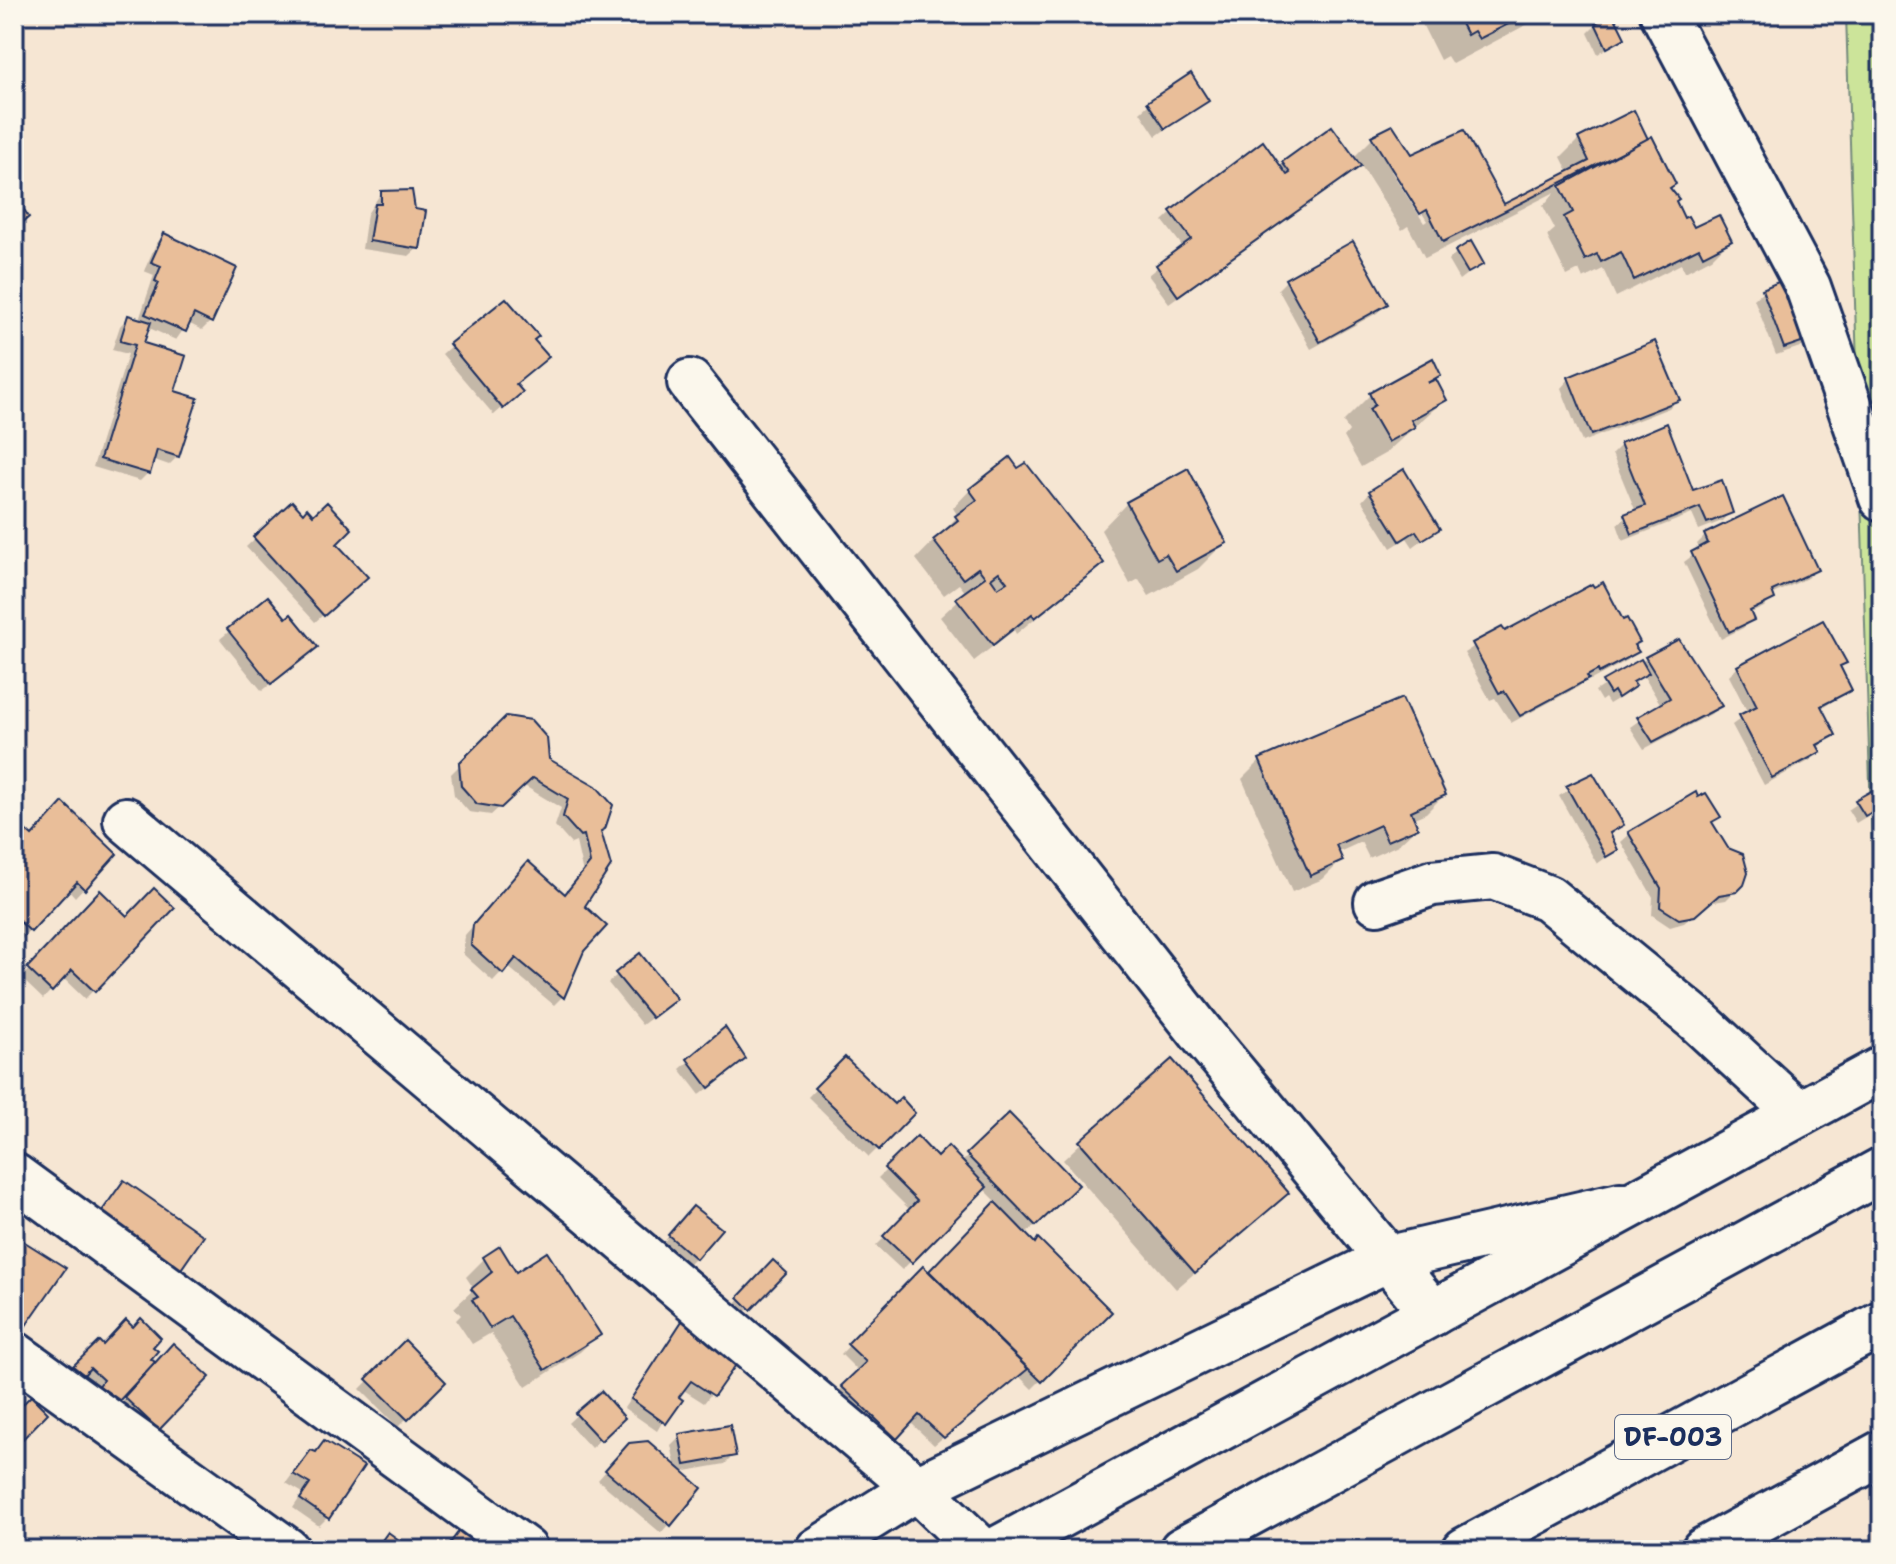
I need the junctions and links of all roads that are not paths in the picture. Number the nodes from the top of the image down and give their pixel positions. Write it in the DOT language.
graph roads {
  1 [pos="1663,14"];
  2 [pos="690,382"];
  3 [pos="1882,498"];
  4 [pos="126,820"];
  5 [pos="1377,902"];
  6 [pos="1882,1069"];
  7 [pos="1799,1114"];
  8 [pos="1882,1170"];
  9 [pos="14,1176"];
  10 [pos="1642,1200"];
  11 [pos="1390,1258"];
  12 [pos="1433,1313"];
  13 [pos="1882,1323"];
  14 [pos="14,1354"];
  15 [pos="1882,1453"];
  16 [pos="1837,1478"];
  17 [pos="917,1488"];
  18 [pos="287,1550"];
  19 [pos="525,1550"];
  20 [pos="818,1550"];
  21 [pos="981,1550"];
  22 [pos="996,1550"];
  23 [pos="1182,1550"];
  24 [pos="1465,1550"];
  25 [pos="1704,1550"];
  26 [pos="1768,1550"];
  1 -- 3 [label="main road"];
  2 -- 11 [label="main road"];
  4 -- 17 [label="main road"];
  5 -- 7 [label="main road"];
  6 -- 7 [label="main road"];
  7 -- 10 [label="main road"];
  8 -- 23 [label="main road"];
  9 -- 19 [label="main road"];
  10 -- 11 [label="main road"];
  10 -- 12 [label="main road"];
  11 -- 12 [label="main road"];
  11 -- 17 [label="main road"];
  12 -- 22 [label="main road"];
  13 -- 24 [label="main road, DF-003"];
  14 -- 18 [label="main road"];
  15 -- 16 [label="main road"];
  16 -- 25 [label="main road"];
  16 -- 26 [label="main road"];
  17 -- 20 [label="main road"];
  17 -- 21 [label="main road"];
}
